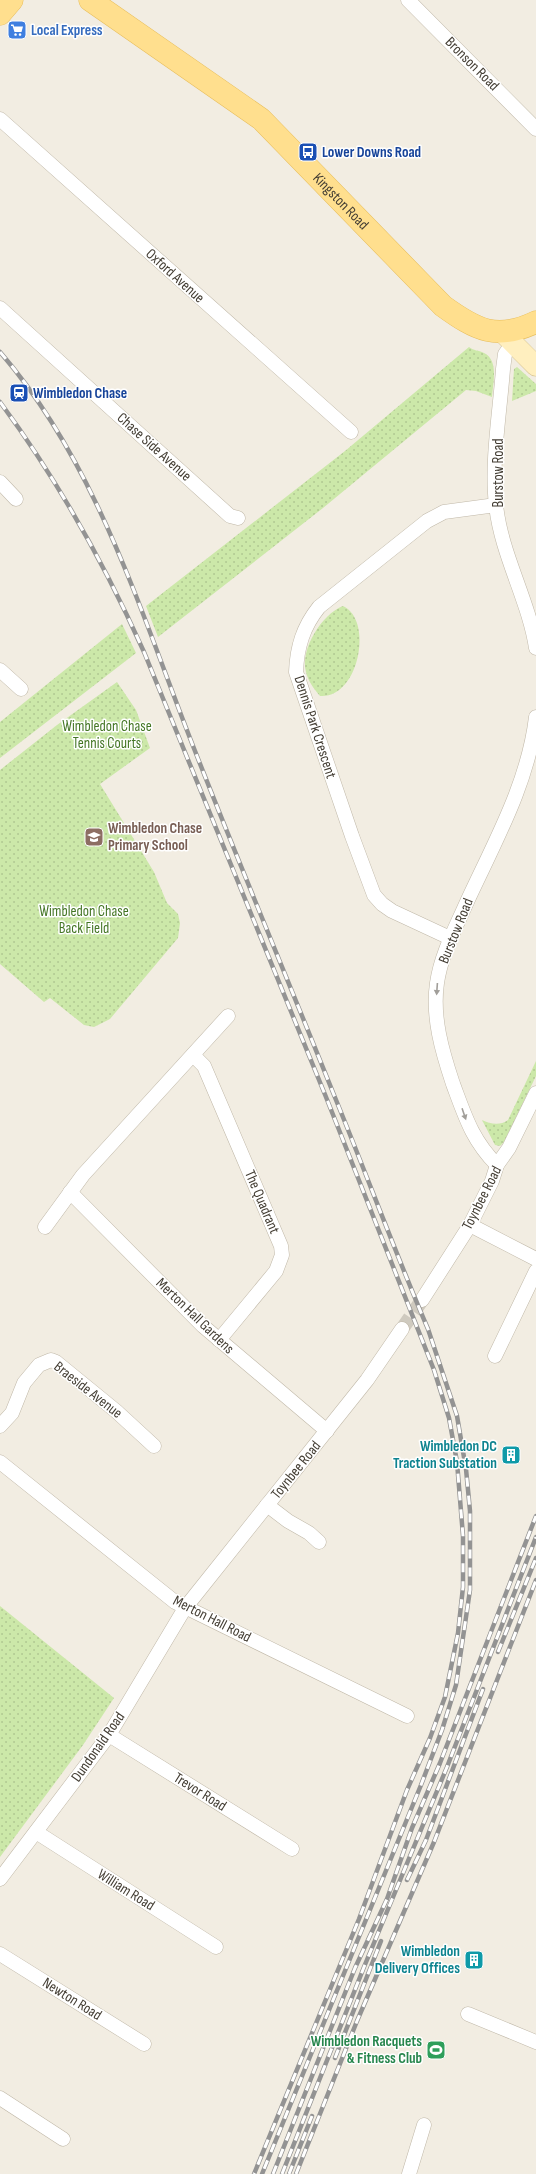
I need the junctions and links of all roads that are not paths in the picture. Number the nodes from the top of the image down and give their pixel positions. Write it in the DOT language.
graph roads {
  1 [pos="12,0"];
  2 [pos="91,0"];
  3 [pos="408,0"];
  4 [pos="0,14"];
  5 [pos="0,119"];
  6 [pos="536,129"];
  7 [pos="0,308"];
  8 [pos="536,322"];
  9 [pos="507,338"];
  10 [pos="536,366"];
  11 [pos="351,432"];
  12 [pos="0,482"];
  13 [pos="16,499"];
  14 [pos="496,505"];
  15 [pos="238,518"];
  16 [pos="536,648"];
  17 [pos="0,670"];
  18 [pos="21,689"];
  19 [pos="536,717"];
  20 [pos="450,938"];
  21 [pos="228,1016"];
  22 [pos="193,1056"];
  23 [pos="536,1093"];
  24 [pos="497,1165"];
  25 [pos="70,1192"];
  26 [pos="470,1225"];
  27 [pos="45,1227"];
  28 [pos="536,1259"];
  29 [pos="536,1271"];
  30 [pos="422,1300"];
  31 [pos="402,1328"];
  32 [pos="219,1340"];
  33 [pos="495,1356"];
  34 [pos="0,1426"];
  35 [pos="327,1431"];
  36 [pos="154,1446"];
  37 [pos="0,1462"];
  38 [pos="267,1505"];
  39 [pos="319,1542"];
  40 [pos="185,1608"];
  41 [pos="406,1716"];
  42 [pos="109,1736"];
  43 [pos="36,1832"];
  44 [pos="292,1849"];
  45 [pos="0,1879"];
  46 [pos="216,1947"];
  47 [pos="0,1954"];
  48 [pos="468,2014"];
  49 [pos="536,2042"];
  50 [pos="144,2044"];
  51 [pos="0,2098"];
  52 [pos="424,2125"];
  53 [pos="63,2139"];
  54 [pos="409,2174"];
  1 -- 4 [label="main road"];
  2 -- 9 [label="main road, Kingston Road"];
  3 -- 6 [label="street, Bronson Road"];
  5 -- 11 [label="street, Oxford Avenue"];
  7 -- 15 [label="street, Chase Side Avenue"];
  8 -- 9 [label="main road, Kingston Road"];
  9 -- 10 [label="street"];
  9 -- 14 [label="street, Burstow Road"];
  12 -- 13 [label="street"];
  14 -- 16 [label="street, Burstow Road"];
  14 -- 20 [label="street, Dennis Park Crescent"];
  17 -- 18 [label="street"];
  19 -- 20 [label="street, Burstow Road"];
  20 -- 24 [label="street, Burstow Road, one-way"];
  21 -- 22 [label="street"];
  22 -- 25 [label="street"];
  22 -- 32 [label="street, The Quadrant"];
  23 -- 24 [label="street, Toynbee Road"];
  24 -- 26 [label="street, Toynbee Road"];
  25 -- 27 [label="street"];
  25 -- 32 [label="street, Merton Hall Gardens"];
  26 -- 28 [label="street"];
  26 -- 30 [label="street, Toynbee Road"];
  29 -- 33 [label="street"];
  31 -- 35 [label="street, Toynbee Road"];
  32 -- 35 [label="street, Merton Hall Gardens"];
  34 -- 36 [label="street, Braeside Avenue"];
  35 -- 38 [label="street, Toynbee Road"];
  37 -- 40 [label="street, Merton Hall Road"];
  38 -- 39 [label="street"];
  38 -- 40 [label="street, Toynbee Road"];
  40 -- 41 [label="street, Merton Hall Road"];
  40 -- 42 [label="street, Dundonald Road"];
  42 -- 43 [label="street, Dundonald Road"];
  42 -- 44 [label="street, Trevor Road"];
  43 -- 45 [label="street, Dundonald Road"];
  43 -- 46 [label="street, William Road"];
  47 -- 50 [label="street, Newton Road"];
  48 -- 49 [label="street"];
  51 -- 53 [label="street"];
  52 -- 54 [label="street"];
}
